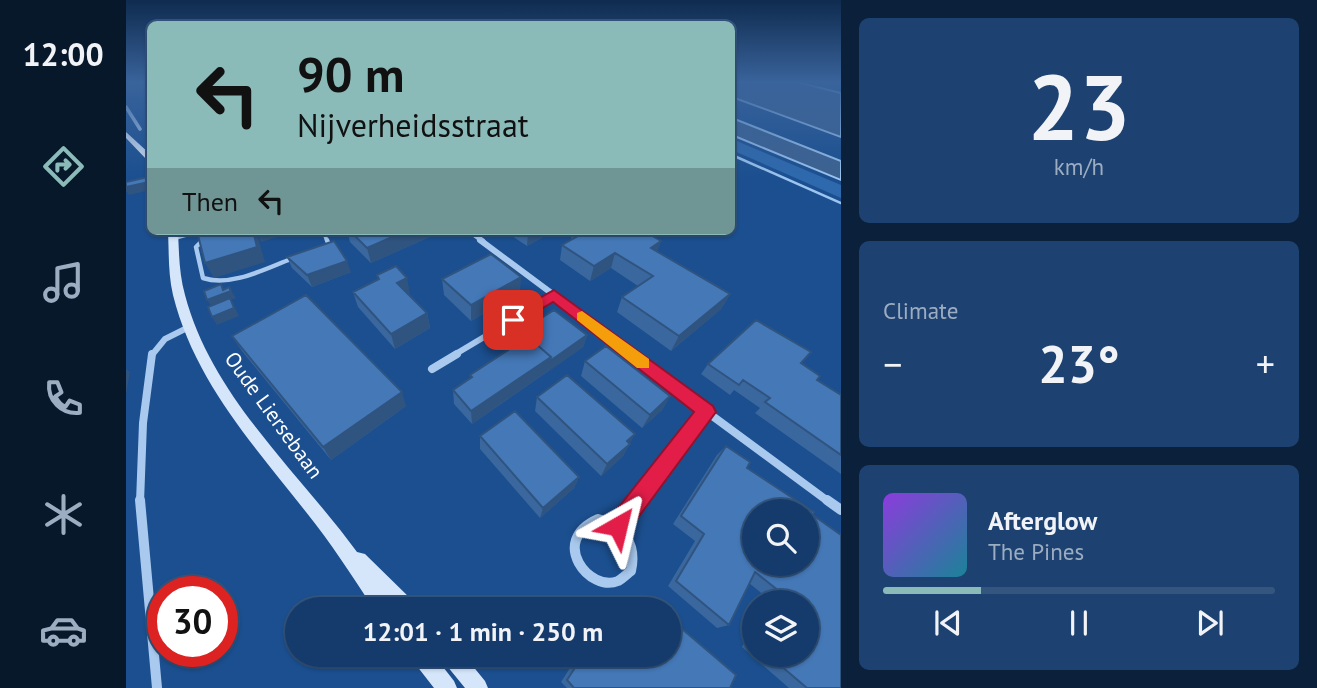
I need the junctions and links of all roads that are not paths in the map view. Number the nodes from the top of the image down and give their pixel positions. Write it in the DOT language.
graph roads {
  1 [pos="131,114"];
  2 [pos="141,129"];
  3 [pos="126,134"];
  4 [pos="147,155"];
  5 [pos="173,235"];
  6 [pos="326,235"];
  7 [pos="474,235"];
  8 [pos="214,236"];
  9 [pos="326,247"];
  10 [pos="300,256"];
  11 [pos="554,295"];
  12 [pos="189,327"];
  13 [pos="432,369"];
  14 [pos="707,412"];
  15 [pos="841,510"];
  16 [pos="618,526"];
  17 [pos="336,538"];
  18 [pos="377,597"];
  19 [pos="395,597"];
  20 [pos="430,667"];
  21 [pos="461,667"];
  22 [pos="157,688"];
  23 [pos="447,688"];
  24 [pos="478,688"];
  1 -- 2 [label="street"];
  3 -- 4 [label="main road"];
  5 -- 12 [label="main road, Oude Liersebaan"];
  6 -- 9 [label="lane"];
  7 -- 11 [label="street"];
  8 -- 10 [label="lane"];
  11 -- 13 [label="street"];
  11 -- 14 [label="street"];
  12 -- 17 [label="main road, Oude Liersebaan"];
  12 -- 22 [label="street"];
  14 -- 15 [label="street"];
  14 -- 16 [label="street"];
  16 -- 16 [label="street"];
  17 -- 18 [label="main road, Oude Liersebaan"];
  17 -- 19 [label="main road, Oude Liersebaan"];
  20 -- 23 [label="main road"];
  21 -- 24 [label="main road"];
}
